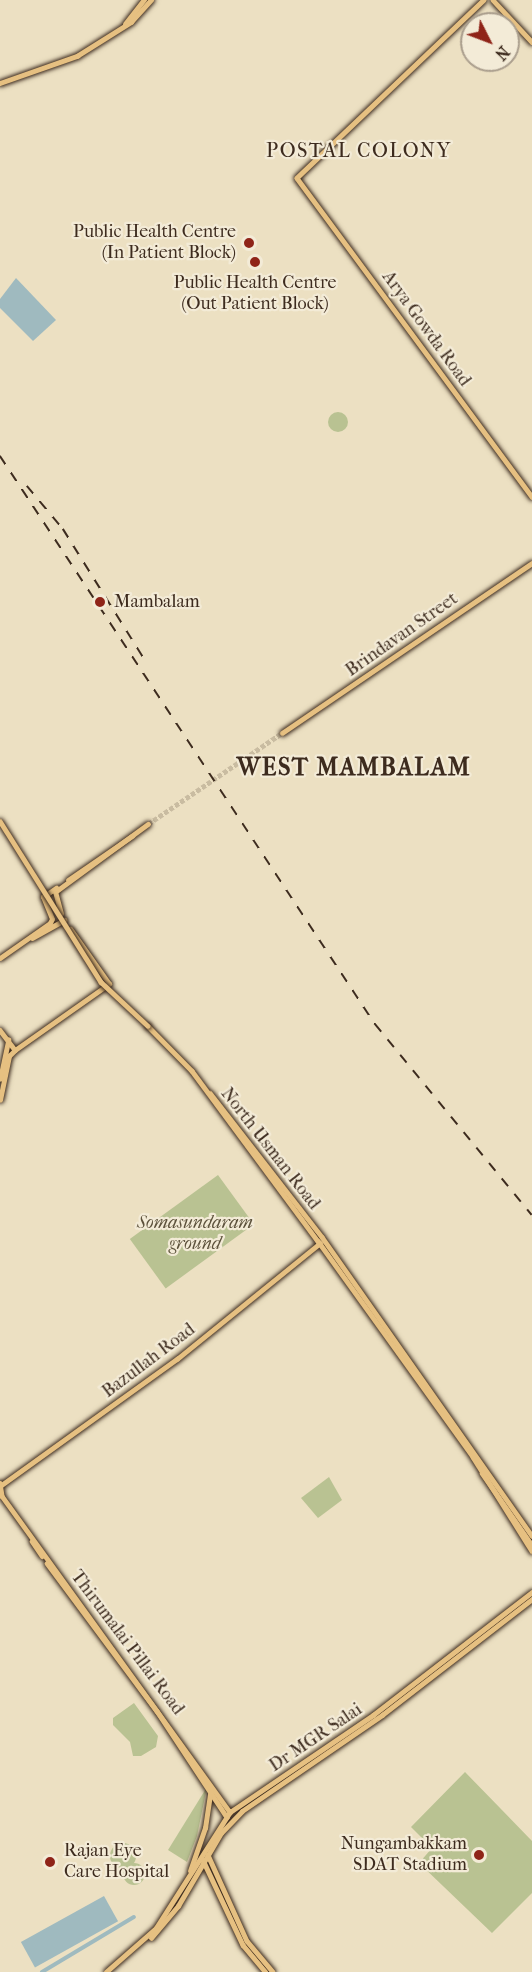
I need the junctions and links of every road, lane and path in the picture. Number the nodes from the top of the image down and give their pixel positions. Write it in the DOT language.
graph roads {
  1 [pos="147,0"];
  2 [pos="484,0"];
  3 [pos="493,0"];
  4 [pos="532,42"];
  5 [pos="0,83"];
  6 [pos="532,497"];
  7 [pos="532,563"];
  8 [pos="282,733"];
  9 [pos="0,821"];
  10 [pos="148,825"];
  11 [pos="132,836"];
  12 [pos="64,920"];
  13 [pos="29,938"];
  14 [pos="0,958"];
  15 [pos="0,1030"];
  16 [pos="8,1040"];
  17 [pos="15,1050"];
  18 [pos="0,1079"];
  19 [pos="0,1100"];
  20 [pos="321,1240"];
  21 [pos="486,1472"];
  22 [pos="1,1485"];
  23 [pos="0,1496"];
  24 [pos="532,1536"];
  25 [pos="532,1545"];
  26 [pos="532,1551"];
  27 [pos="532,1592"];
  28 [pos="532,1599"];
  29 [pos="211,1788"];
  30 [pos="230,1812"];
  31 [pos="226,1816"];
  32 [pos="231,1821"];
  33 [pos="205,1828"];
  34 [pos="207,1851"];
  35 [pos="203,1861"];
  36 [pos="193,1874"];
  37 [pos="212,1875"];
  38 [pos="107,1972"];
  39 [pos="266,1972"];
  40 [pos="273,1972"];
  1 -- 5 [label="main road"];
  2 -- 6 [label="main road, Arya Gowda Road"];
  3 -- 4 [label="main road"];
  7 -- 8 [label="main road, Brindavan Street"];
  9 -- 20 [label="main road, North Usman Road, bridge"];
  10 -- 11 [label="main road"];
  11 -- 12 [label="main road"];
  11 -- 13 [label="main road"];
  12 -- 13 [label="main road"];
  12 -- 17 [label="main road"];
  13 -- 14 [label="main road"];
  15 -- 16 [label="main road"];
  16 -- 17 [label="main road"];
  16 -- 18 [label="main road"];
  17 -- 19 [label="main road"];
  20 -- 21 [label="main road, North Usman Road"];
  20 -- 22 [label="main road, Bazullah Road"];
  21 -- 24 [label="main road, North Usman Road"];
  21 -- 25 [label="main road"];
  21 -- 26 [label="main road, North Usman Road"];
  22 -- 30 [label="main road, Thirumalai Pillai Road"];
  23 -- 29 [label="main road"];
  27 -- 30 [label="main road, Dr MGR Salai"];
  28 -- 32 [label="main road, Dr MGR Salai"];
  29 -- 31 [label="main road"];
  29 -- 33 [label="main road"];
  30 -- 31 [label="main road, Dr MGR Salai"];
  30 -- 32 [label="main road, Thirumalai Pillai Road"];
  31 -- 32 [label="main road"];
  31 -- 34 [label="main road, Dr MGR Salai"];
  32 -- 34 [label="main road, Dr MGR Salai"];
  33 -- 34 [label="main road"];
  33 -- 36 [label="main road"];
  34 -- 35 [label="main road, Dr MGR Salai"];
  34 -- 36 [label="main road, Dr MGR Salai"];
  34 -- 40 [label="main road"];
  35 -- 36 [label="main road, Dr MGR Salai"];
  35 -- 37 [label="main road"];
  36 -- 37 [label="main road"];
  36 -- 38 [label="main road, Dr MGR Salai"];
  37 -- 39 [label="main road"];
}
